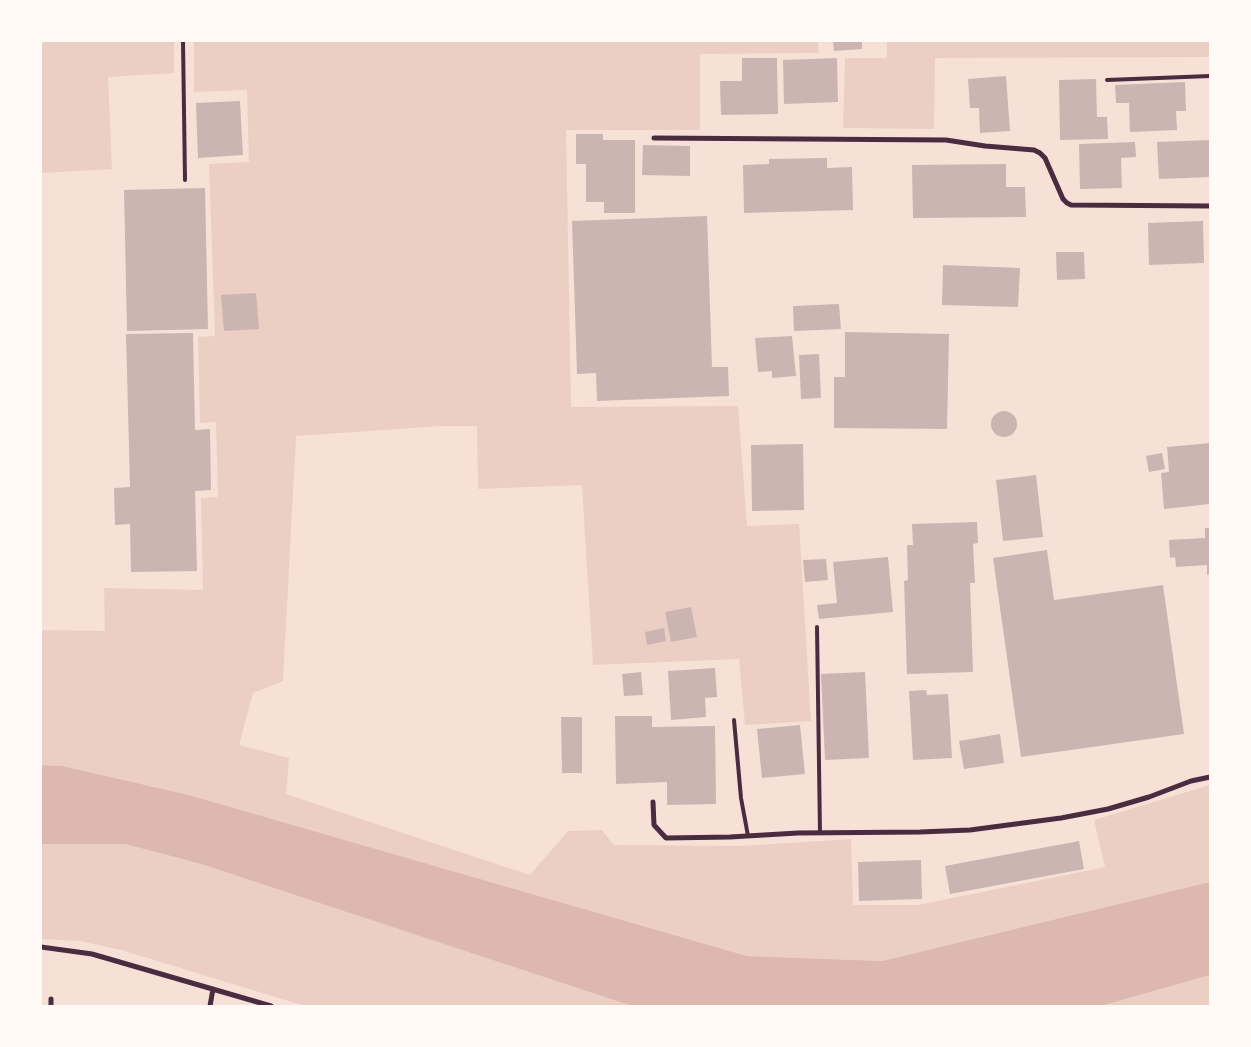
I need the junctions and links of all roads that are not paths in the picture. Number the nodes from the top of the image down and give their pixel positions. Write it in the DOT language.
graph roads {
  1 [pos="183,41"];
  2 [pos="1210,76"];
  3 [pos="1107,80"];
  4 [pos="654,138"];
  5 [pos="184,180"];
  6 [pos="1210,206"];
  7 [pos="816,627"];
  8 [pos="734,720"];
  9 [pos="1210,777"];
  10 [pos="653,802"];
  11 [pos="820,832"];
  12 [pos="748,836"];
  13 [pos="41,947"];
  14 [pos="212,989"];
  15 [pos="51,998"];
  16 [pos="51,1006"];
  17 [pos="210,1006"];
  18 [pos="271,1006"];
  1 -- 5 [label="lane"];
  2 -- 3 [label="lane"];
  4 -- 6 [label="street"];
  7 -- 11 [label="lane"];
  8 -- 12 [label="lane"];
  9 -- 11 [label="street"];
  10 -- 12 [label="street"];
  11 -- 12 [label="street"];
  13 -- 14 [label="street"];
  14 -- 17 [label="street"];
  14 -- 18 [label="street"];
  15 -- 16 [label="street"];
}
